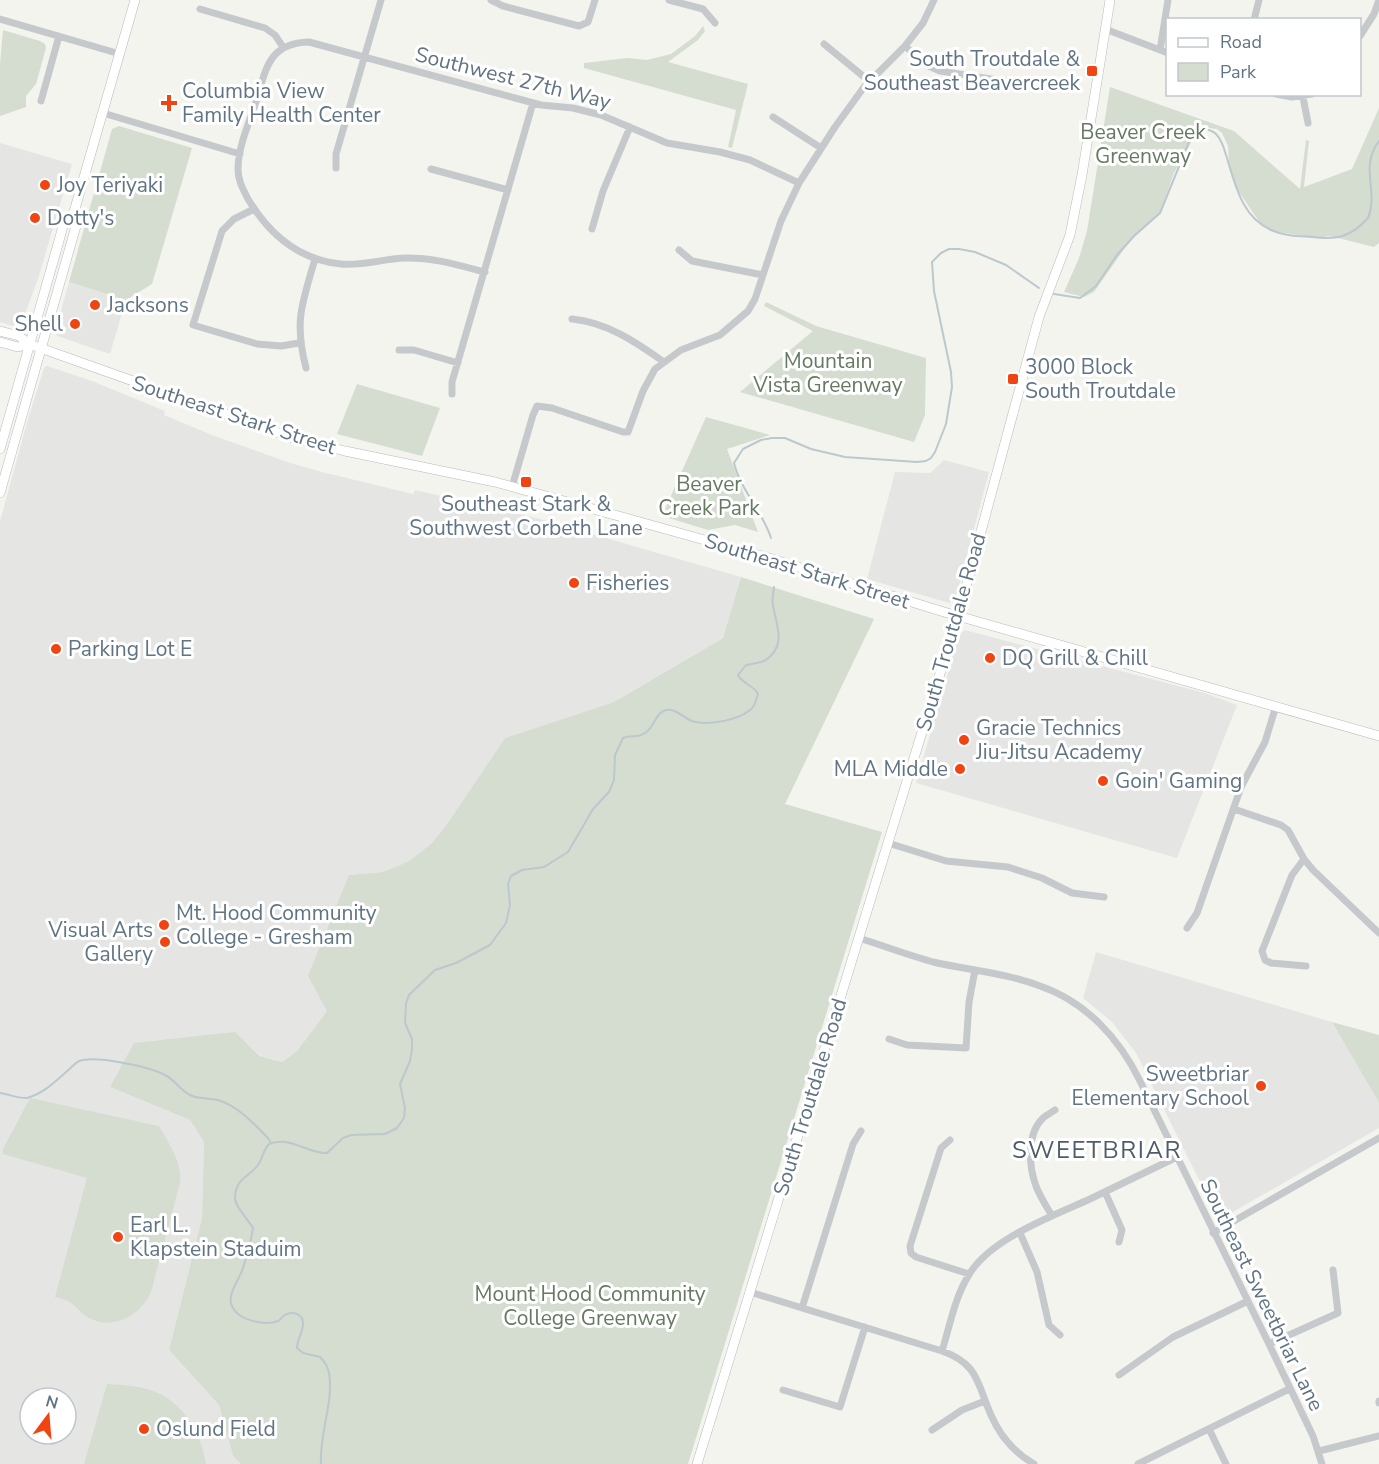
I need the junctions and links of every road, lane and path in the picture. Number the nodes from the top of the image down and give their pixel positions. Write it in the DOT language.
graph roads {
  1 [pos="135,0"];
  2 [pos="381,0"];
  3 [pos="491,0"];
  4 [pos="595,0"];
  5 [pos="669,0"];
  6 [pos="934,0"];
  7 [pos="1110,0"];
  8 [pos="1168,0"];
  9 [pos="1259,0"];
  10 [pos="1378,0"];
  11 [pos="200,9"];
  12 [pos="1254,18"];
  13 [pos="0,19"];
  14 [pos="716,22"];
  15 [pos="1106,29"];
  16 [pos="1361,33"];
  17 [pos="59,36"];
  18 [pos="824,44"];
  19 [pos="906,46"];
  20 [pos="283,47"];
  21 [pos="1160,50"];
  22 [pos="1166,53"];
  23 [pos="120,54"];
  24 [pos="364,58"];
  25 [pos="869,81"];
  26 [pos="1023,84"];
  27 [pos="1294,96"];
  28 [pos="1306,96"];
  29 [pos="1303,97"];
  30 [pos="41,101"];
  31 [pos="533,103"];
  32 [pos="103,113"];
  33 [pos="773,117"];
  34 [pos="1308,123"];
  35 [pos="630,127"];
  36 [pos="821,148"];
  37 [pos="240,154"];
  38 [pos="336,168"];
  39 [pos="431,169"];
  40 [pos="798,183"];
  41 [pos="508,190"];
  42 [pos="254,209"];
  43 [pos="74,212"];
  44 [pos="592,229"];
  45 [pos="679,250"];
  46 [pos="315,259"];
  47 [pos="485,272"];
  48 [pos="763,275"];
  49 [pos="572,319"];
  50 [pos="0,331"];
  51 [pos="0,342"];
  52 [pos="300,343"];
  53 [pos="29,344"];
  54 [pos="40,348"];
  55 [pos="399,350"];
  56 [pos="664,362"];
  57 [pos="458,363"];
  58 [pos="306,368"];
  59 [pos="452,394"];
  60 [pos="0,449"];
  61 [pos="512,487"];
  62 [pos="0,493"];
  63 [pos="957,616"];
  64 [pos="1276,706"];
  65 [pos="1379,736"];
  66 [pos="1234,809"];
  67 [pos="888,843"];
  68 [pos="1304,860"];
  69 [pos="1104,897"];
  70 [pos="1187,928"];
  71 [pos="1379,933"];
  72 [pos="859,938"];
  73 [pos="1306,966"];
  74 [pos="975,970"];
  75 [pos="889,1039"];
  76 [pos="1055,1110"];
  77 [pos="861,1131"];
  78 [pos="1379,1138"];
  79 [pos="950,1140"];
  80 [pos="1177,1157"];
  81 [pos="1105,1192"];
  82 [pos="1052,1216"];
  83 [pos="1020,1233"];
  84 [pos="1213,1233"];
  85 [pos="1119,1242"];
  86 [pos="1333,1270"];
  87 [pos="969,1274"];
  88 [pos="750,1292"];
  89 [pos="1248,1301"];
  90 [pos="802,1308"];
  91 [pos="865,1327"];
  92 [pos="1060,1335"];
  93 [pos="1269,1344"];
  94 [pos="942,1351"];
  95 [pos="1119,1375"];
  96 [pos="1289,1389"];
  97 [pos="783,1390"];
  98 [pos="985,1401"];
  99 [pos="1209,1429"];
  100 [pos="932,1430"];
  101 [pos="1379,1437"];
  102 [pos="1319,1451"];
  103 [pos="697,1464"];
  104 [pos="1034,1464"];
  105 [pos="1138,1464"];
  106 [pos="1226,1464"];
  107 [pos="1322,1464"];
  1 -- 23 [label="main road"];
  2 -- 24 [label="street"];
  3 -- 4 [label="street"];
  5 -- 14 [label="street"];
  6 -- 19 [label="street"];
  7 -- 15 [label="main road, South Troutdale Road"];
  8 -- 21 [label="street"];
  9 -- 12 [label="street"];
  10 -- 16 [label="street"];
  11 -- 20 [label="street"];
  13 -- 17 [label="street"];
  15 -- 21 [label="street"];
  15 -- 63 [label="main road, South Troutdale Road"];
  17 -- 23 [label="street"];
  17 -- 30 [label="street"];
  18 -- 25 [label="street"];
  19 -- 25 [label="street"];
  19 -- 26 [label="street"];
  20 -- 24 [label="street, Southwest 27th Way"];
  20 -- 37 [label="street"];
  21 -- 22 [label="street"];
  23 -- 32 [label="main road"];
  24 -- 31 [label="street, Southwest 27th Way"];
  24 -- 38 [label="street"];
  25 -- 36 [label="street"];
  27 -- 29 [label="street"];
  28 -- 29 [label="street"];
  29 -- 34 [label="street"];
  31 -- 35 [label="street, Southwest 27th Way"];
  31 -- 41 [label="street"];
  32 -- 37 [label="street"];
  32 -- 43 [label="main road"];
  33 -- 36 [label="street"];
  35 -- 40 [label="street, Southwest 27th Way"];
  35 -- 44 [label="street"];
  36 -- 40 [label="street"];
  37 -- 42 [label="street"];
  39 -- 41 [label="street"];
  40 -- 48 [label="street"];
  41 -- 47 [label="street"];
  42 -- 46 [label="street"];
  42 -- 52 [label="street"];
  43 -- 53 [label="main road"];
  43 -- 54 [label="main road"];
  45 -- 48 [label="street"];
  46 -- 47 [label="street"];
  46 -- 52 [label="street"];
  47 -- 57 [label="street"];
  48 -- 56 [label="street"];
  49 -- 56 [label="street"];
  50 -- 53 [label="main road, Southeast Stark Street"];
  51 -- 53 [label="main road, Southeast Stark Street"];
  52 -- 58 [label="street"];
  53 -- 54 [label="main road, Southeast Stark Street"];
  53 -- 60 [label="main road"];
  54 -- 61 [label="main road, Southeast Stark Street"];
  54 -- 62 [label="main road"];
  55 -- 57 [label="street"];
  56 -- 61 [label="street"];
  57 -- 59 [label="street"];
  61 -- 63 [label="main road, Southeast Stark Street"];
  63 -- 64 [label="main road, Southeast Stark Street"];
  63 -- 67 [label="main road, South Troutdale Road"];
  64 -- 65 [label="main road, Southeast Stark Street"];
  64 -- 66 [label="street"];
  66 -- 68 [label="street"];
  66 -- 70 [label="street"];
  67 -- 69 [label="street"];
  67 -- 72 [label="main road, South Troutdale Road"];
  68 -- 71 [label="street"];
  68 -- 73 [label="street"];
  72 -- 74 [label="street, Southeast Sweetbriar Lane"];
  72 -- 88 [label="main road, South Troutdale Road"];
  74 -- 75 [label="street"];
  74 -- 80 [label="street, Southeast Sweetbriar Lane"];
  76 -- 82 [label="street"];
  77 -- 90 [label="street"];
  78 -- 84 [label="street"];
  79 -- 87 [label="street"];
  80 -- 81 [label="street"];
  80 -- 84 [label="street, Southeast Sweetbriar Lane"];
  81 -- 82 [label="street"];
  81 -- 85 [label="street"];
  82 -- 83 [label="street"];
  83 -- 87 [label="street"];
  83 -- 92 [label="street"];
  84 -- 89 [label="street, Southeast Sweetbriar Lane"];
  86 -- 93 [label="street"];
  87 -- 94 [label="street"];
  88 -- 90 [label="street"];
  88 -- 103 [label="main road, South Troutdale Road"];
  89 -- 93 [label="street, Southeast Sweetbriar Lane"];
  89 -- 95 [label="street"];
  90 -- 91 [label="street"];
  91 -- 94 [label="street"];
  91 -- 97 [label="street"];
  93 -- 96 [label="street, Southeast Sweetbriar Lane"];
  94 -- 98 [label="street"];
  96 -- 99 [label="street"];
  96 -- 102 [label="street, Southeast Sweetbriar Lane"];
  98 -- 100 [label="street"];
  98 -- 104 [label="street"];
  99 -- 105 [label="street"];
  99 -- 106 [label="street"];
  101 -- 102 [label="street"];
  102 -- 107 [label="street, Southeast Sweetbriar Lane"];
}
